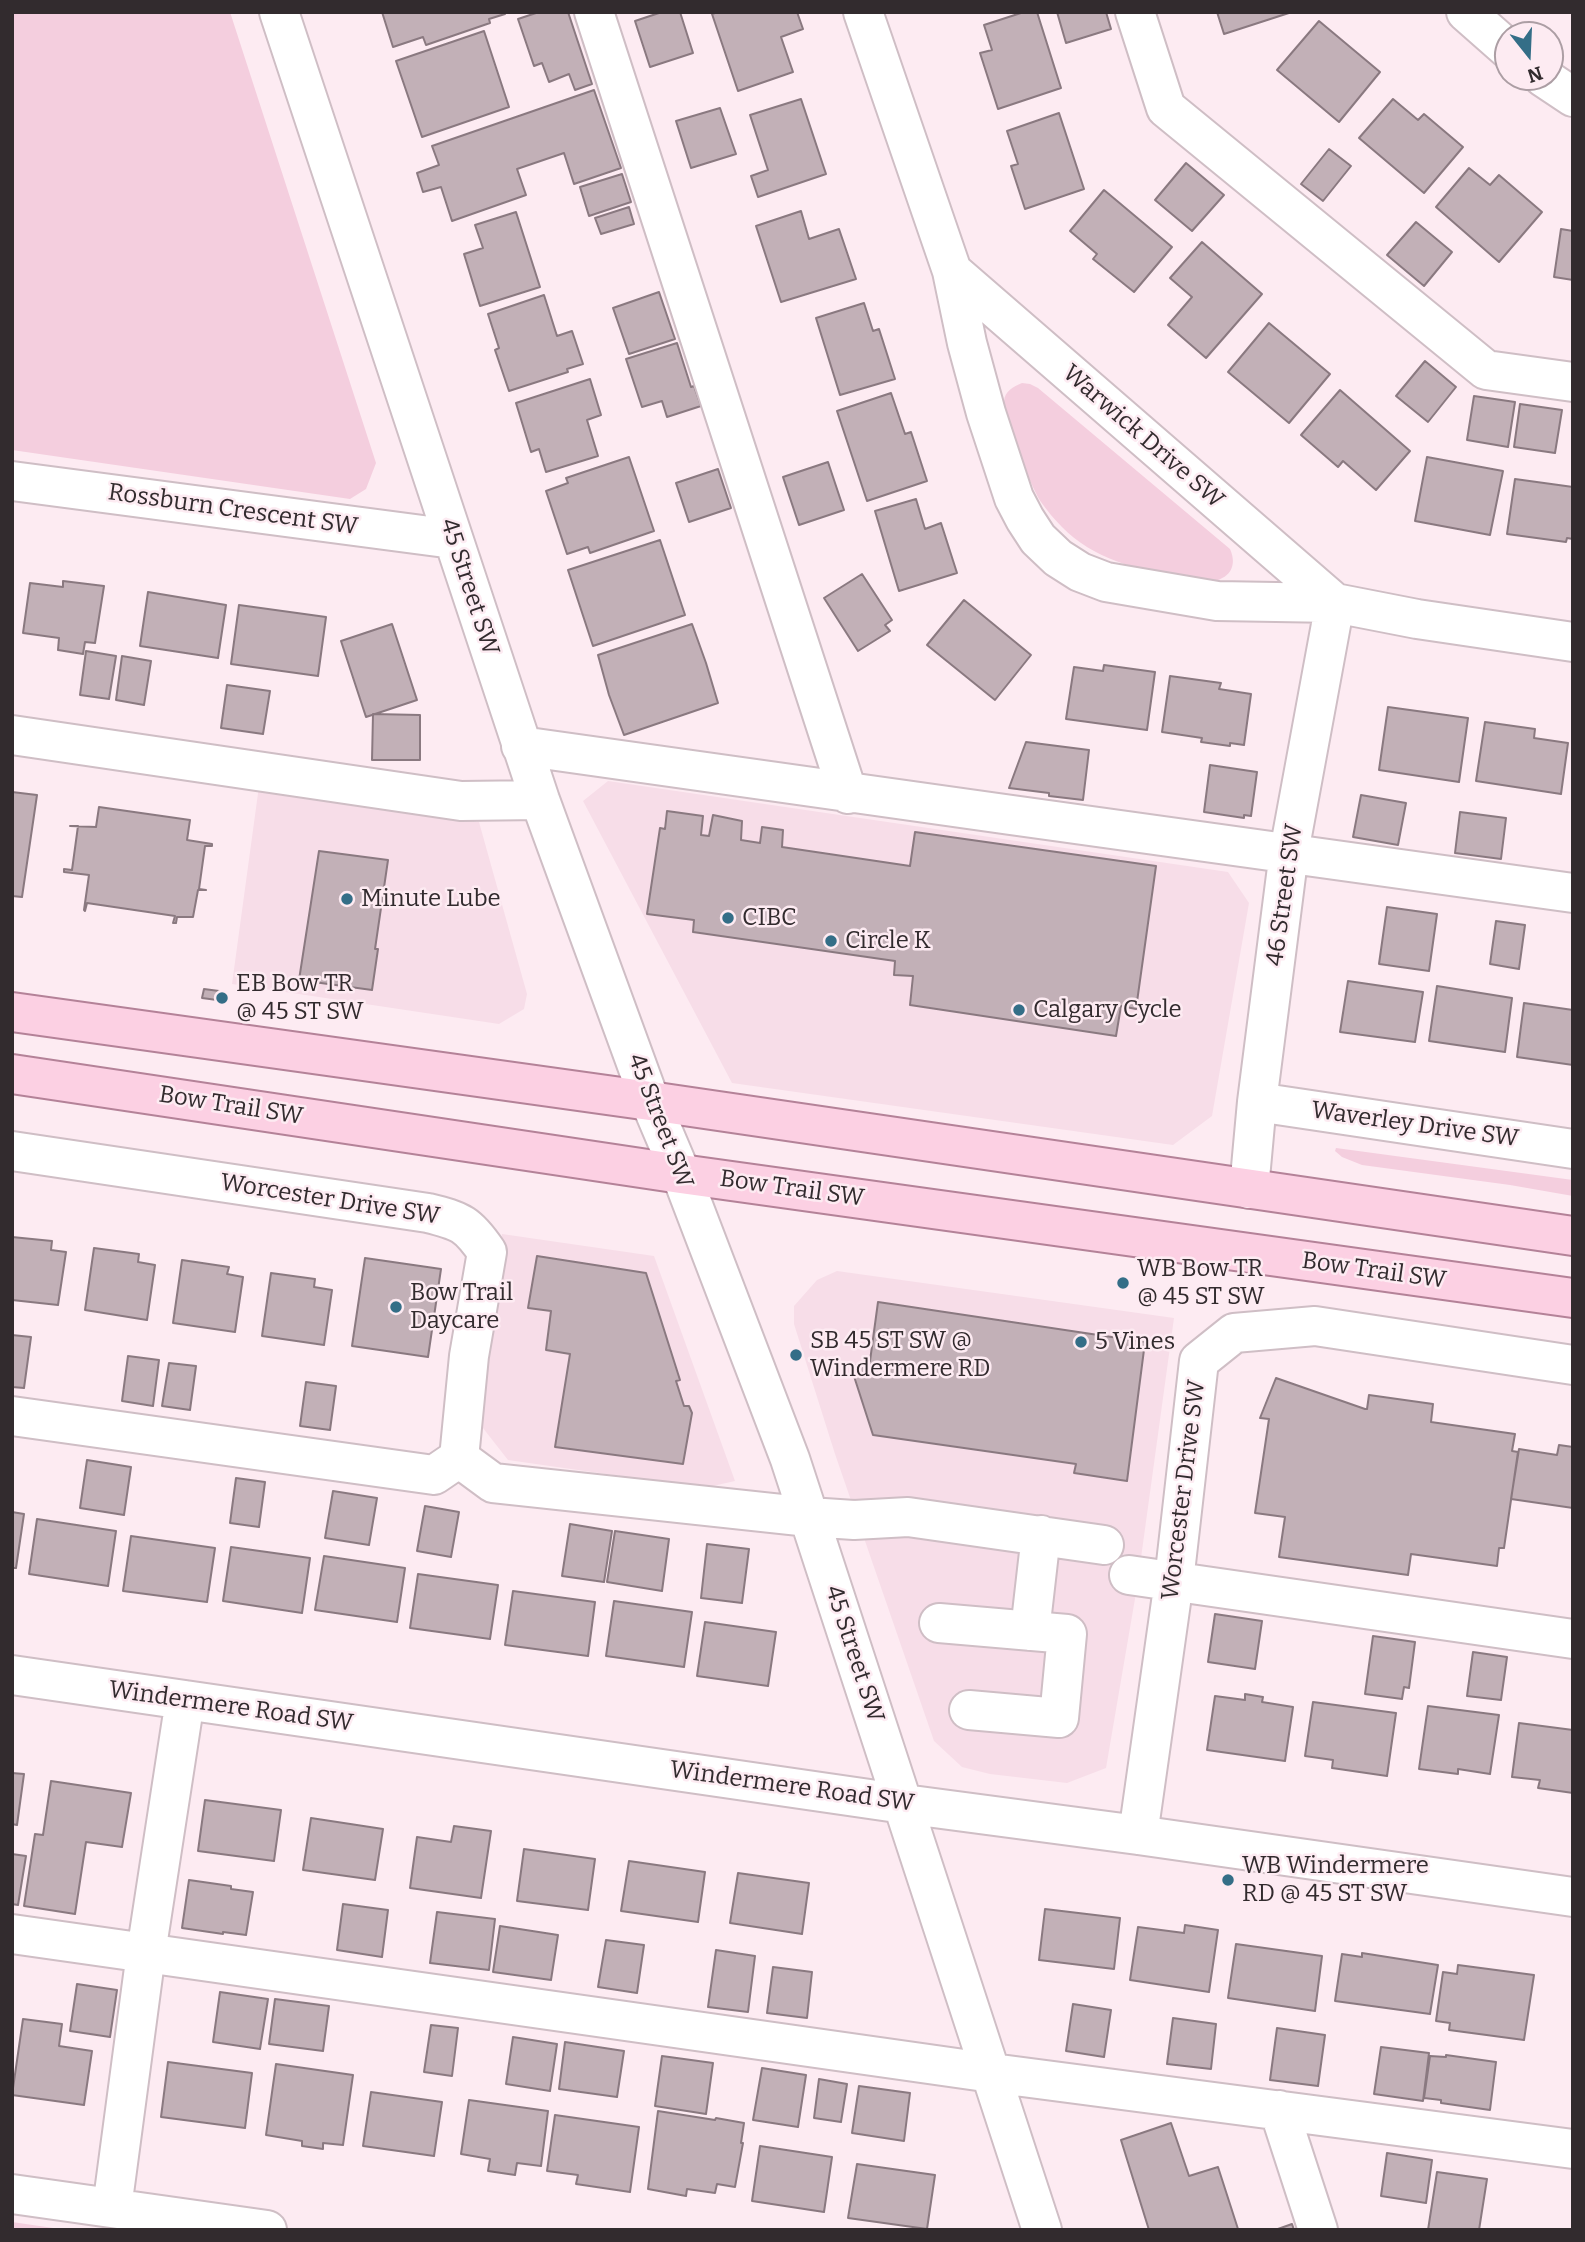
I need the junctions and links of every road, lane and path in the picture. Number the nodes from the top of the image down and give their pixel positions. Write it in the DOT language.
graph roads {
  1 [pos="279,12"];
  2 [pos="594,12"];
  3 [pos="863,12"];
  4 [pos="1135,12"];
  5 [pos="1466,12"];
  6 [pos="1494,37"];
  7 [pos="952,271"];
  8 [pos="1573,382"];
  9 [pos="12,481"];
  10 [pos="453,539"];
  11 [pos="1335,603"];
  12 [pos="1573,642"];
  13 [pos="12,735"];
  14 [pos="521,746"];
  15 [pos="848,794"];
  16 [pos="540,800"];
  17 [pos="1289,852"];
  18 [pos="1573,893"];
  19 [pos="12,1012"];
  20 [pos="12,1074"];
  21 [pos="650,1101"];
  22 [pos="1257,1102"];
  23 [pos="1573,1149"];
  24 [pos="12,1151"];
  25 [pos="681,1174"];
  26 [pos="1249,1189"];
  27 [pos="1573,1236"];
  28 [pos="1573,1298"];
  29 [pos="1573,1365"];
  30 [pos="12,1416"];
  31 [pos="459,1458"];
  32 [pos="809,1517"];
  33 [pos="1041,1535"];
  34 [pos="1104,1545"];
  35 [pos="1129,1576"];
  36 [pos="1174,1581"];
  37 [pos="939,1623"];
  38 [pos="1030,1631"];
  39 [pos="1573,1639"];
  40 [pos="12,1675"];
  41 [pos="185,1700"];
  42 [pos="969,1710"];
  43 [pos="904,1804"];
  44 [pos="1138,1835"];
  45 [pos="1573,1897"];
  46 [pos="12,1934"];
  47 [pos="146,1953"];
  48 [pos="992,2073"];
  49 [pos="1279,2110"];
  50 [pos="1572,2150"];
  51 [pos="12,2194"];
  52 [pos="112,2208"];
  53 [pos="267,2230"];
  54 [pos="1042,2230"];
  55 [pos="1318,2230"];
  1 -- 10 [label="street, 45 Street SW"];
  2 -- 15 [label="street"];
  3 -- 7 [label="street, Warwick Drive SW"];
  4 -- 8 [label="street"];
  5 -- 6 [label="street"];
  7 -- 11 [label="street, Warwick Drive SW"];
  7 -- 11 [label="street, Warwick Drive SW"];
  9 -- 10 [label="street, Rossburn Crescent SW"];
  10 -- 14 [label="street, 45 Street SW"];
  11 -- 12 [label="street, Warwick Drive SW"];
  11 -- 17 [label="street, 46 Street SW"];
  13 -- 16 [label="street"];
  14 -- 15 [label="street"];
  14 -- 16 [label="street, 45 Street SW"];
  15 -- 17 [label="street"];
  16 -- 21 [label="street, 45 Street SW"];
  17 -- 18 [label="street"];
  17 -- 22 [label="street, 46 Street SW"];
  19 -- 21 [label="main road"];
  20 -- 25 [label="main road, Bow Trail SW"];
  21 -- 25 [label="street, 45 Street SW"];
  21 -- 26 [label="main road"];
  22 -- 23 [label="street, Waverley Drive SW"];
  22 -- 26 [label="street, 46 Street SW"];
  24 -- 31 [label="street, Worcester Drive SW"];
  25 -- 28 [label="main road, Bow Trail SW"];
  25 -- 32 [label="street, 45 Street SW"];
  26 -- 27 [label="main road"];
  29 -- 36 [label="street, Worcester Drive SW"];
  30 -- 31 [label="street"];
  31 -- 32 [label="street"];
  32 -- 33 [label="street"];
  32 -- 43 [label="street, 45 Street SW"];
  33 -- 34 [label="street"];
  33 -- 38 [label="street"];
  35 -- 36 [label="street"];
  36 -- 39 [label="street"];
  36 -- 44 [label="street, Worcester Drive SW"];
  37 -- 38 [label="street"];
  38 -- 42 [label="street"];
  40 -- 41 [label="street, Windermere Road SW"];
  41 -- 43 [label="street, Windermere Road SW"];
  41 -- 47 [label="street"];
  43 -- 44 [label="street, Windermere Road SW"];
  43 -- 48 [label="street, 45 Street SW"];
  44 -- 45 [label="street, Windermere Road SW"];
  46 -- 47 [label="street"];
  47 -- 48 [label="street"];
  47 -- 52 [label="street"];
  48 -- 49 [label="street"];
  48 -- 54 [label="street, 45 Street SW"];
  49 -- 50 [label="street"];
  49 -- 55 [label="street"];
  51 -- 52 [label="street"];
  52 -- 53 [label="street"];
}
